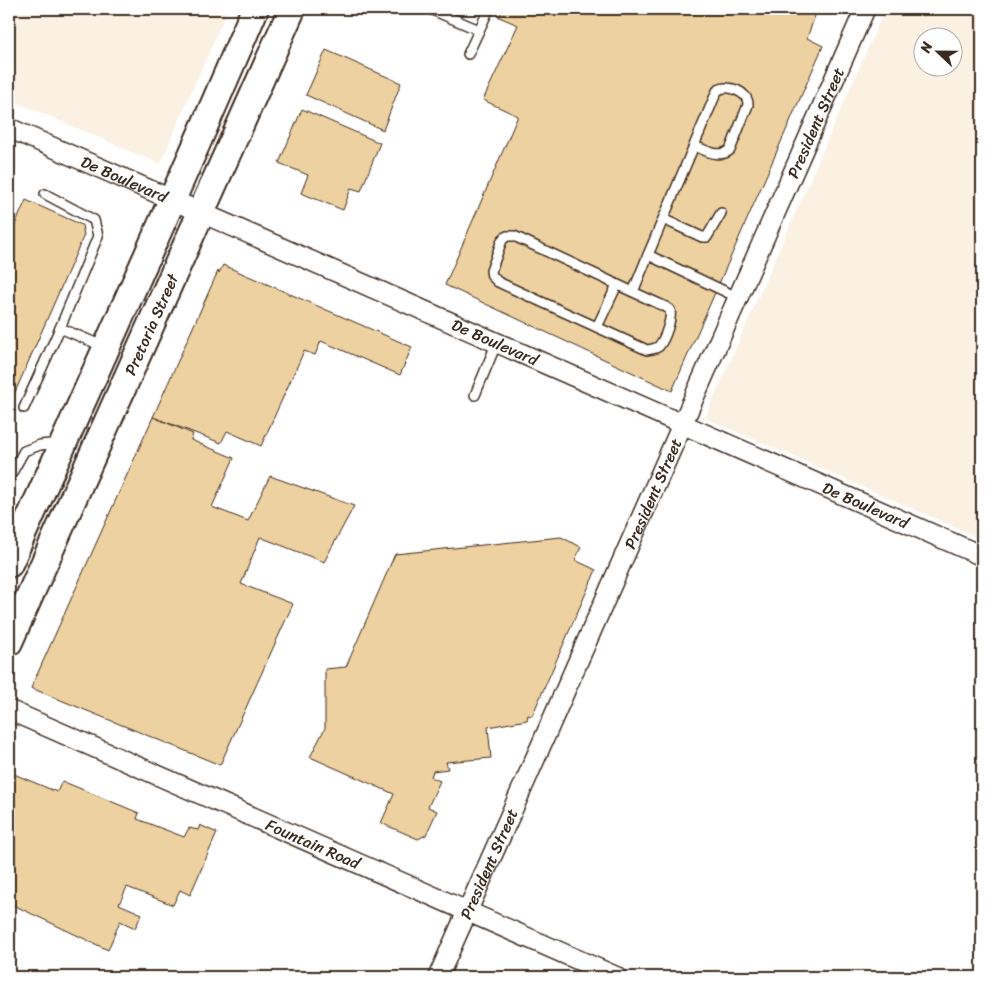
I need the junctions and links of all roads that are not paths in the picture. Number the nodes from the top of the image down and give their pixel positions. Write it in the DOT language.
graph roads {
  1 [pos="255,9"];
  2 [pos="292,9"];
  3 [pos="430,9"];
  4 [pos="489,9"];
  5 [pos="865,9"];
  6 [pos="479,30"];
  7 [pos="468,54"];
  8 [pos="9,128"];
  9 [pos="694,146"];
  10 [pos="45,194"];
  11 [pos="173,200"];
  12 [pos="721,213"];
  13 [pos="202,214"];
  14 [pos="664,219"];
  15 [pos="648,255"];
  16 [pos="617,285"];
  17 [pos="633,292"];
  18 [pos="739,298"];
  19 [pos="597,327"];
  20 [pos="60,328"];
  21 [pos="497,342"];
  22 [pos="105,347"];
  23 [pos="475,395"];
  24 [pos="24,408"];
  25 [pos="684,424"];
  26 [pos="64,443"];
  27 [pos="9,478"];
  28 [pos="982,556"];
  29 [pos="9,564"];
  30 [pos="9,642"];
  31 [pos="9,710"];
  32 [pos="468,912"];
  33 [pos="438,977"];
  34 [pos="617,977"];
  1 -- 11 [label="main road, Pretoria Street"];
  2 -- 13 [label="main road, Pretoria Street"];
  3 -- 6 [label="lane"];
  4 -- 6 [label="lane"];
  5 -- 18 [label="street, President Street"];
  6 -- 7 [label="lane"];
  8 -- 11 [label="street, De Boulevard"];
  9 -- 9 [label="lane"];
  9 -- 14 [label="lane"];
  10 -- 20 [label="lane"];
  11 -- 13 [label="street, De Boulevard"];
  11 -- 22 [label="main road, Pretoria Street"];
  12 -- 14 [label="lane"];
  13 -- 21 [label="street, De Boulevard"];
  13 -- 30 [label="main road, Pretoria Street"];
  14 -- 15 [label="lane"];
  15 -- 17 [label="lane"];
  15 -- 18 [label="lane"];
  16 -- 17 [label="lane"];
  16 -- 19 [label="lane"];
  16 -- 19 [label="lane"];
  17 -- 19 [label="lane"];
  18 -- 25 [label="street, President Street"];
  20 -- 22 [label="lane"];
  20 -- 24 [label="lane"];
  21 -- 23 [label="lane"];
  21 -- 25 [label="street, De Boulevard"];
  22 -- 26 [label="main road, Pretoria Street"];
  25 -- 28 [label="street, De Boulevard"];
  25 -- 32 [label="street, President Street"];
  26 -- 27 [label="lane"];
  26 -- 29 [label="main road, Pretoria Street"];
  31 -- 32 [label="street, Fountain Road"];
  32 -- 33 [label="street, President Street"];
  32 -- 34 [label="street, Fountain Road"];
}
